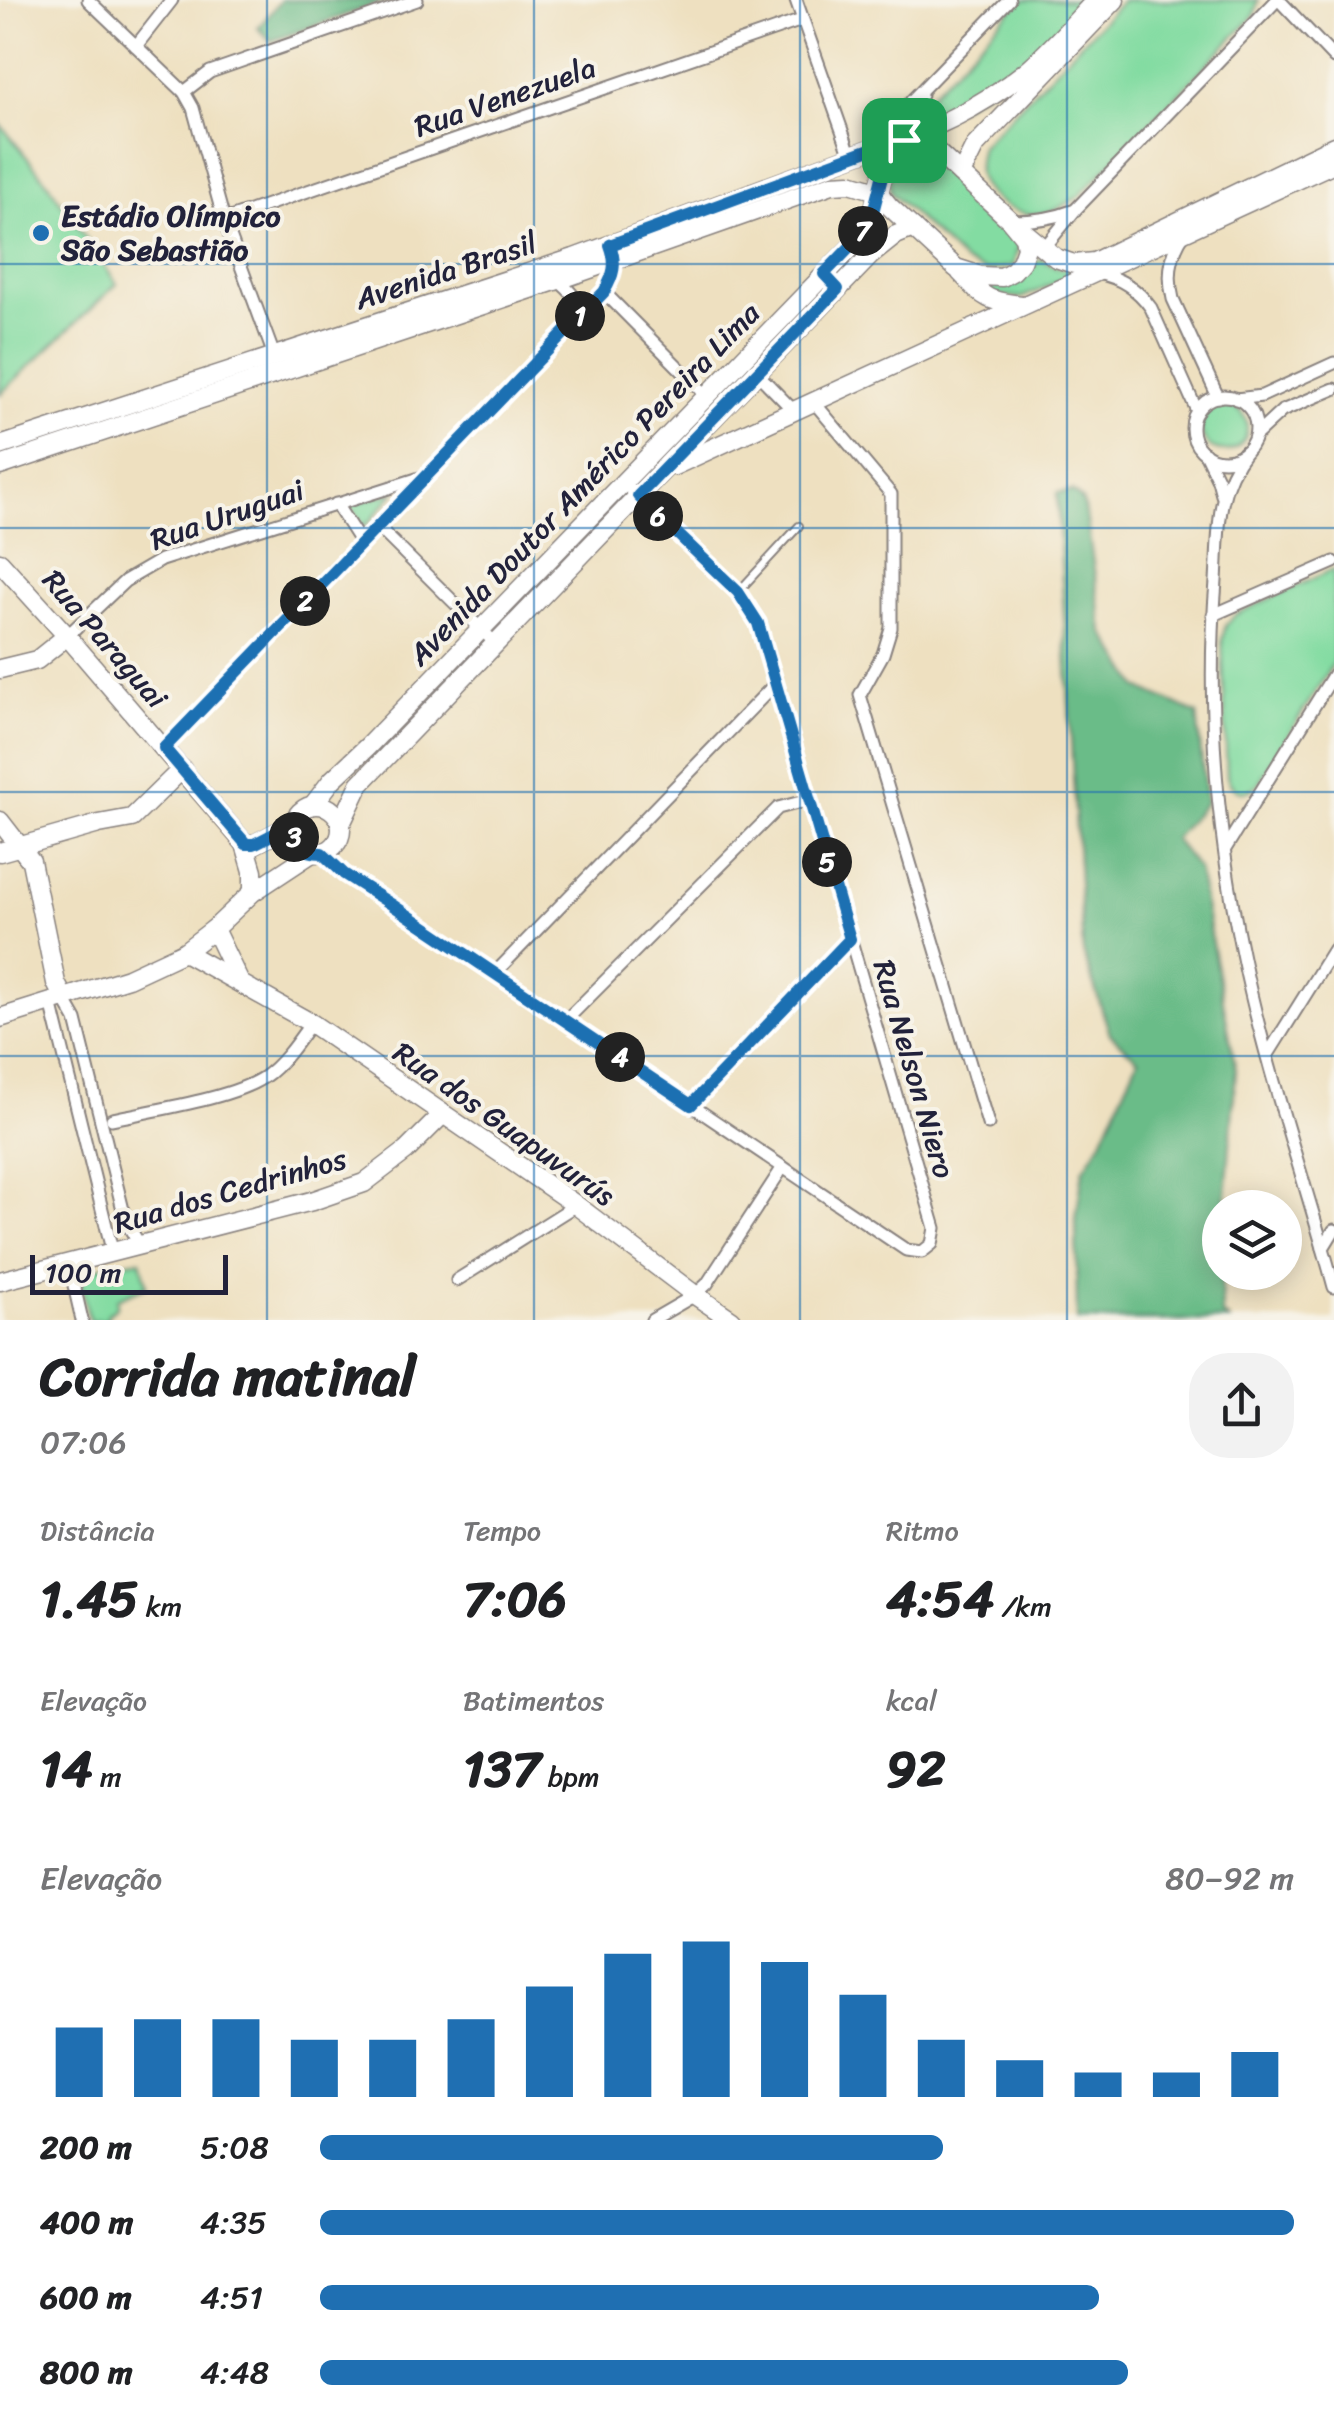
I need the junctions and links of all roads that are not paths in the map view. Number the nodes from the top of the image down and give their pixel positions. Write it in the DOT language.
graph roads {
  1 [pos="88,0"];
  2 [pos="172,0"];
  3 [pos="417,0"];
  4 [pos="796,0"];
  5 [pos="1009,0"];
  6 [pos="1096,0"];
  7 [pos="1115,0"];
  8 [pos="1278,0"];
  9 [pos="802,20"];
  10 [pos="136,46"];
  11 [pos="1334,58"];
  12 [pos="922,90"];
  13 [pos="184,92"];
  14 [pos="910,137"];
  15 [pos="1334,146"];
  16 [pos="852,156"];
  17 [pos="1334,163"];
  18 [pos="961,174"];
  19 [pos="877,190"];
  20 [pos="735,208"];
  21 [pos="1076,209"];
  22 [pos="224,220"];
  23 [pos="1012,221"];
  24 [pos="912,228"];
  25 [pos="1185,233"];
  26 [pos="1044,248"];
  27 [pos="613,252"];
  28 [pos="956,268"];
  29 [pos="1013,271"];
  30 [pos="1096,273"];
  31 [pos="824,274"];
  32 [pos="557,280"];
  33 [pos="838,289"];
  34 [pos="604,292"];
  35 [pos="1027,305"];
  36 [pos="786,314"];
  37 [pos="576,320"];
  38 [pos="800,328"];
  39 [pos="743,359"];
  40 [pos="1334,363"];
  41 [pos="277,364"];
  42 [pos="757,373"];
  43 [pos="1334,389"];
  44 [pos="707,396"];
  45 [pos="1218,396"];
  46 [pos="1236,398"];
  47 [pos="813,401"];
  48 [pos="793,410"];
  49 [pos="1197,412"];
  50 [pos="1255,436"];
  51 [pos="0,446"];
  52 [pos="1246,451"];
  53 [pos="1204,452"];
  54 [pos="0,466"];
  55 [pos="660,473"];
  56 [pos="424,476"];
  57 [pos="623,482"];
  58 [pos="638,496"];
  59 [pos="1222,496"];
  60 [pos="336,504"];
  61 [pos="378,526"];
  62 [pos="800,526"];
  63 [pos="361,543"];
  64 [pos="0,562"];
  65 [pos="1334,562"];
  66 [pos="738,592"];
  67 [pos="1213,616"];
  68 [pos="482,629"];
  69 [pos="68,636"];
  70 [pos="496,644"];
  71 [pos="0,669"];
  72 [pos="1334,674"];
  73 [pos="776,683"];
  74 [pos="164,748"];
  75 [pos="182,769"];
  76 [pos="809,800"];
  77 [pos="312,805"];
  78 [pos="0,821"];
  79 [pos="293,824"];
  80 [pos="341,824"];
  81 [pos="246,844"];
  82 [pos="20,848"];
  83 [pos="1224,850"];
  84 [pos="0,852"];
  85 [pos="317,853"];
  86 [pos="253,892"];
  87 [pos="214,928"];
  88 [pos="850,939"];
  89 [pos="1334,949"];
  90 [pos="184,952"];
  91 [pos="494,973"];
  92 [pos="240,982"];
  93 [pos="57,994"];
  94 [pos="0,1018"];
  95 [pos="566,1021"];
  96 [pos="311,1024"];
  97 [pos="1267,1056"];
  98 [pos="691,1105"];
  99 [pos="442,1114"];
  100 [pos="112,1119"];
  101 [pos="988,1124"];
  102 [pos="783,1167"];
  103 [pos="576,1205"];
  104 [pos="1334,1230"];
  105 [pos="140,1246"];
  106 [pos="1323,1248"];
  107 [pos="112,1254"];
  108 [pos="69,1264"];
  109 [pos="457,1280"];
  110 [pos="0,1281"];
  111 [pos="1334,1287"];
  112 [pos="694,1295"];
  113 [pos="82,1320"];
  114 [pos="652,1320"];
  115 [pos="706,1320"];
  116 [pos="732,1320"];
  1 -- 10 [label="street"];
  2 -- 10 [label="street"];
  3 -- 13 [label="street"];
  4 -- 9 [label="street"];
  5 -- 12 [label="street"];
  6 -- 14 [label="main road, Avenida Brasil"];
  7 -- 18 [label="main road"];
  8 -- 11 [label="street"];
  8 -- 21 [label="street"];
  9 -- 16 [label="street"];
  9 -- 22 [label="street, Rua Venezuela"];
  10 -- 13 [label="street"];
  12 -- 14 [label="street"];
  12 -- 14 [label="street"];
  13 -- 22 [label="street"];
  14 -- 16 [label="main road, Avenida Brasil"];
  14 -- 18 [label="main road"];
  14 -- 19 [label="main road, Avenida Doutor Américo Pereira Lima"];
  15 -- 26 [label="main road"];
  16 -- 20 [label="main road, Avenida Brasil"];
  17 -- 25 [label="main road"];
  18 -- 23 [label="main road"];
  19 -- 20 [label="main road, Avenida Brasil"];
  19 -- 24 [label="main road"];
  19 -- 31 [label="main road, Avenida Doutor Américo Pereira Lima"];
  20 -- 27 [label="main road, Avenida Brasil"];
  21 -- 23 [label="street"];
  21 -- 26 [label="street"];
  22 -- 41 [label="street"];
  23 -- 26 [label="main road"];
  23 -- 29 [label="main road"];
  24 -- 28 [label="main road"];
  24 -- 33 [label="main road, Avenida Doutor Américo Pereira Lima"];
  25 -- 30 [label="main road"];
  25 -- 45 [label="street"];
  26 -- 29 [label="main road"];
  27 -- 32 [label="main road, Avenida Brasil"];
  27 -- 34 [label="street"];
  27 -- 41 [label="main road, Avenida Brasil"];
  28 -- 29 [label="main road"];
  28 -- 35 [label="main road"];
  30 -- 35 [label="main road"];
  30 -- 49 [label="street"];
  31 -- 33 [label="lane"];
  31 -- 36 [label="main road, Avenida Doutor Américo Pereira Lima"];
  32 -- 37 [label="street"];
  32 -- 41 [label="main road, Avenida Brasil"];
  33 -- 38 [label="main road, Avenida Doutor Américo Pereira Lima"];
  34 -- 37 [label="street"];
  34 -- 44 [label="street"];
  35 -- 47 [label="main road"];
  36 -- 38 [label="main road"];
  36 -- 39 [label="main road, Avenida Doutor Américo Pereira Lima"];
  37 -- 56 [label="street"];
  38 -- 42 [label="main road, Avenida Doutor Américo Pereira Lima"];
  39 -- 42 [label="street"];
  39 -- 44 [label="main road, Avenida Doutor Américo Pereira Lima"];
  40 -- 46 [label="street"];
  41 -- 51 [label="main road, Avenida Brasil"];
  41 -- 54 [label="main road, Avenida Brasil"];
  42 -- 48 [label="street"];
  42 -- 55 [label="main road, Avenida Doutor Américo Pereira Lima"];
  43 -- 50 [label="street"];
  44 -- 57 [label="main road, Avenida Doutor Américo Pereira Lima"];
  45 -- 46 [label="street"];
  45 -- 49 [label="street"];
  46 -- 50 [label="street"];
  47 -- 48 [label="main road"];
  47 -- 101 [label="street"];
  48 -- 55 [label="main road"];
  49 -- 53 [label="street"];
  50 -- 52 [label="street"];
  52 -- 53 [label="street"];
  52 -- 59 [label="street"];
  53 -- 59 [label="street"];
  55 -- 58 [label="main road, Avenida Doutor Américo Pereira Lima"];
  56 -- 60 [label="street, Rua Uruguai"];
  56 -- 61 [label="street"];
  57 -- 58 [label="street, Rua Nelson Niero"];
  57 -- 68 [label="main road, Avenida Doutor Américo Pereira Lima"];
  58 -- 66 [label="street, Rua Nelson Niero"];
  58 -- 70 [label="main road, Avenida Doutor Américo Pereira Lima"];
  59 -- 67 [label="street"];
  60 -- 63 [label="street"];
  60 -- 69 [label="street, Rua Uruguai"];
  61 -- 63 [label="street"];
  61 -- 68 [label="street"];
  62 -- 66 [label="lane"];
  63 -- 74 [label="street"];
  64 -- 69 [label="main road, Rua Paraguai"];
  65 -- 67 [label="street"];
  66 -- 73 [label="street, Rua Nelson Niero"];
  67 -- 83 [label="street"];
  68 -- 70 [label="street"];
  68 -- 77 [label="main road, Avenida Doutor Américo Pereira Lima"];
  69 -- 71 [label="main road"];
  69 -- 74 [label="main road, Rua Paraguai"];
  70 -- 80 [label="main road, Avenida Doutor Américo Pereira Lima"];
  72 -- 83 [label="street"];
  73 -- 76 [label="street, Rua Nelson Niero"];
  73 -- 91 [label="street"];
  74 -- 75 [label="main road, Rua Paraguai"];
  75 -- 81 [label="main road, Rua Paraguai"];
  75 -- 82 [label="main road"];
  76 -- 88 [label="street, Rua Nelson Niero"];
  76 -- 95 [label="street"];
  77 -- 79 [label="main road"];
  77 -- 80 [label="main road"];
  78 -- 82 [label="main road"];
  79 -- 81 [label="main road"];
  79 -- 85 [label="main road"];
  80 -- 85 [label="main road"];
  81 -- 86 [label="main road"];
  82 -- 84 [label="main road"];
  82 -- 93 [label="main road"];
  83 -- 97 [label="street"];
  85 -- 86 [label="main road"];
  85 -- 91 [label="street"];
  86 -- 87 [label="main road"];
  87 -- 90 [label="main road"];
  87 -- 92 [label="main road"];
  88 -- 98 [label="street"];
  88 -- 102 [label="street, Rua Nelson Niero"];
  89 -- 97 [label="street"];
  90 -- 92 [label="main road, Rua dos Guapuvurús"];
  90 -- 93 [label="main road"];
  91 -- 95 [label="street"];
  92 -- 96 [label="main road, Rua dos Guapuvurús"];
  93 -- 94 [label="main road"];
  93 -- 105 [label="street"];
  93 -- 107 [label="street"];
  95 -- 98 [label="street"];
  96 -- 99 [label="main road, Rua dos Guapuvurús"];
  96 -- 100 [label="street"];
  97 -- 106 [label="street"];
  98 -- 102 [label="street"];
  99 -- 103 [label="main road, Rua dos Guapuvurús"];
  99 -- 105 [label="main road, Rua dos Cedrinhos"];
  102 -- 112 [label="street"];
  103 -- 109 [label="street"];
  103 -- 112 [label="main road, Rua dos Guapuvurús"];
  104 -- 106 [label="street"];
  105 -- 107 [label="main road, Rua dos Cedrinhos"];
  106 -- 111 [label="street"];
  107 -- 108 [label="main road, Rua dos Cedrinhos"];
  108 -- 110 [label="main road, Rua dos Cedrinhos"];
  108 -- 113 [label="street"];
  112 -- 114 [label="street"];
  112 -- 115 [label="main road"];
  112 -- 116 [label="main road, Rua dos Guapuvurús"];
}
